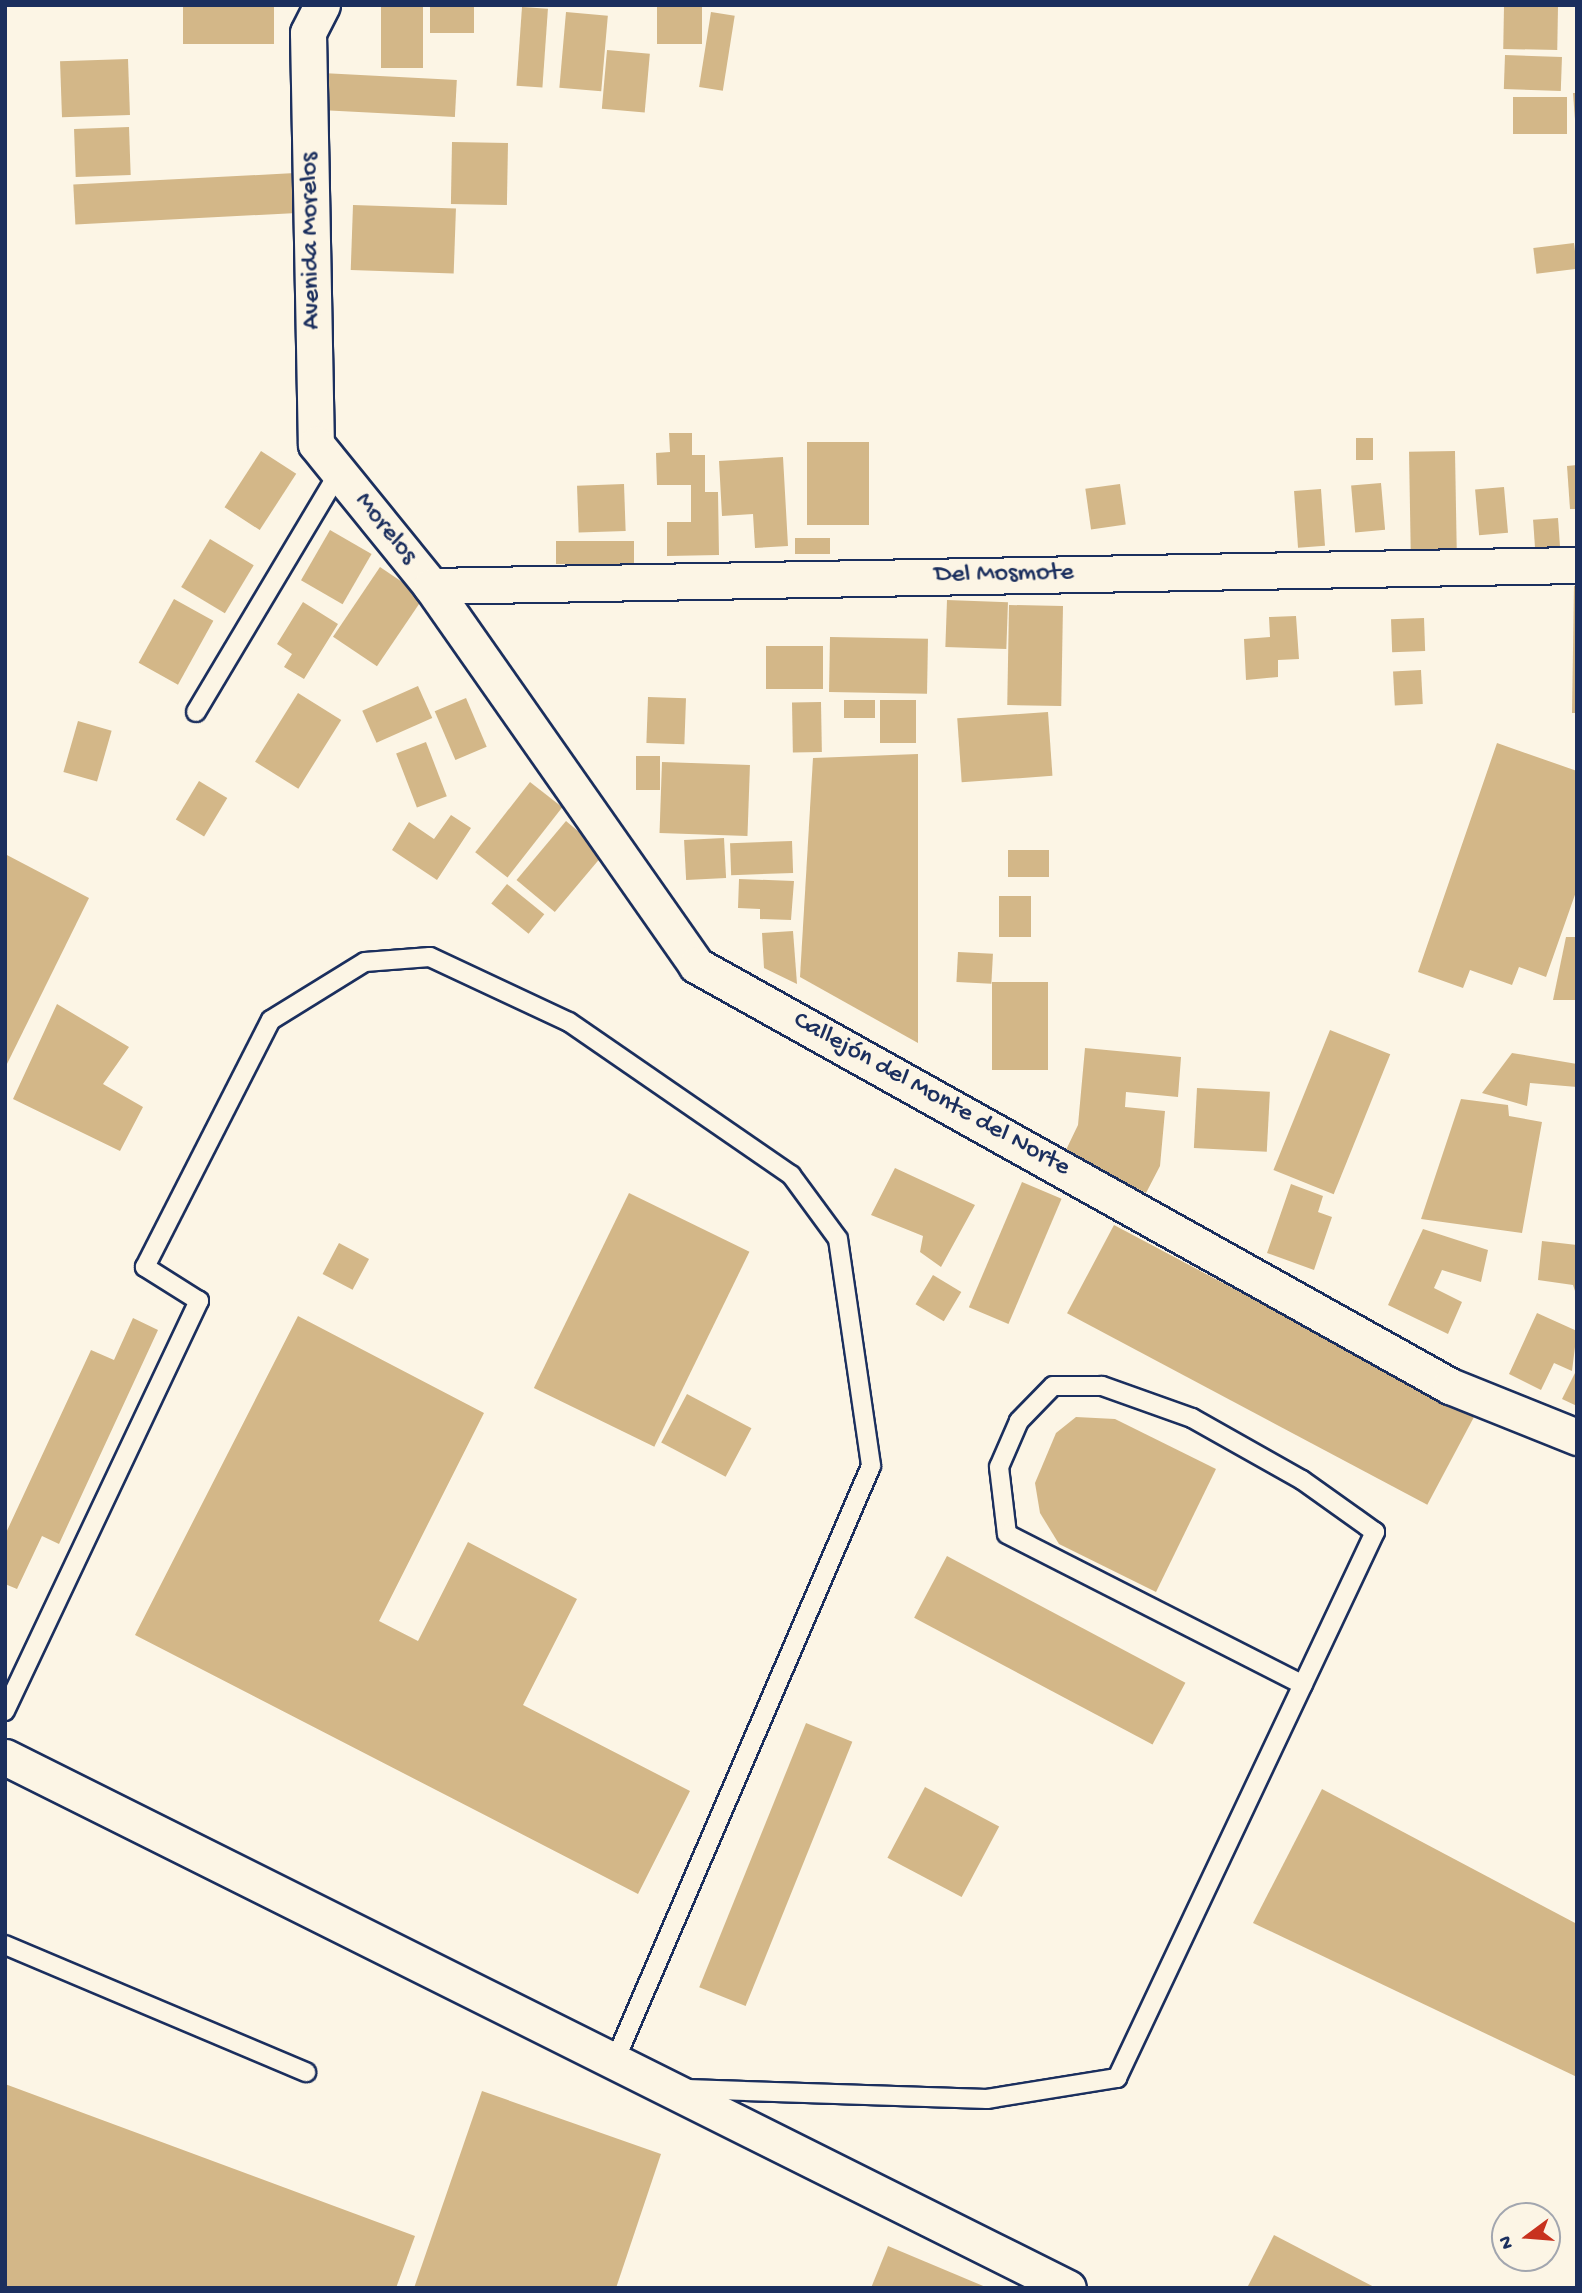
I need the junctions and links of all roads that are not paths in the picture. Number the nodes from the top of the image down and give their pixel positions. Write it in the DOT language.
graph roads {
  1 [pos="322,5"];
  2 [pos="339,472"];
  3 [pos="1577,565"];
  4 [pos="430,586"];
  5 [pos="196,712"];
  6 [pos="1577,1437"];
  7 [pos="1303,1685"];
  8 [pos="5,1712"];
  9 [pos="5,1757"];
  10 [pos="5,1945"];
  11 [pos="615,2060"];
  12 [pos="306,2072"];
  13 [pos="674,2088"];
  14 [pos="1068,2288"];
  1 -- 2 [label="street, Avenida Morelos"];
  2 -- 4 [label="street, Morelos"];
  2 -- 5 [label="lane"];
  3 -- 4 [label="street, Del Mosmote"];
  4 -- 6 [label="street, Callejón del Monte del Norte"];
  7 -- 7 [label="lane"];
  7 -- 13 [label="lane"];
  8 -- 11 [label="lane"];
  9 -- 11 [label="street"];
  10 -- 12 [label="lane"];
  11 -- 13 [label="street"];
  13 -- 14 [label="street"];
}
